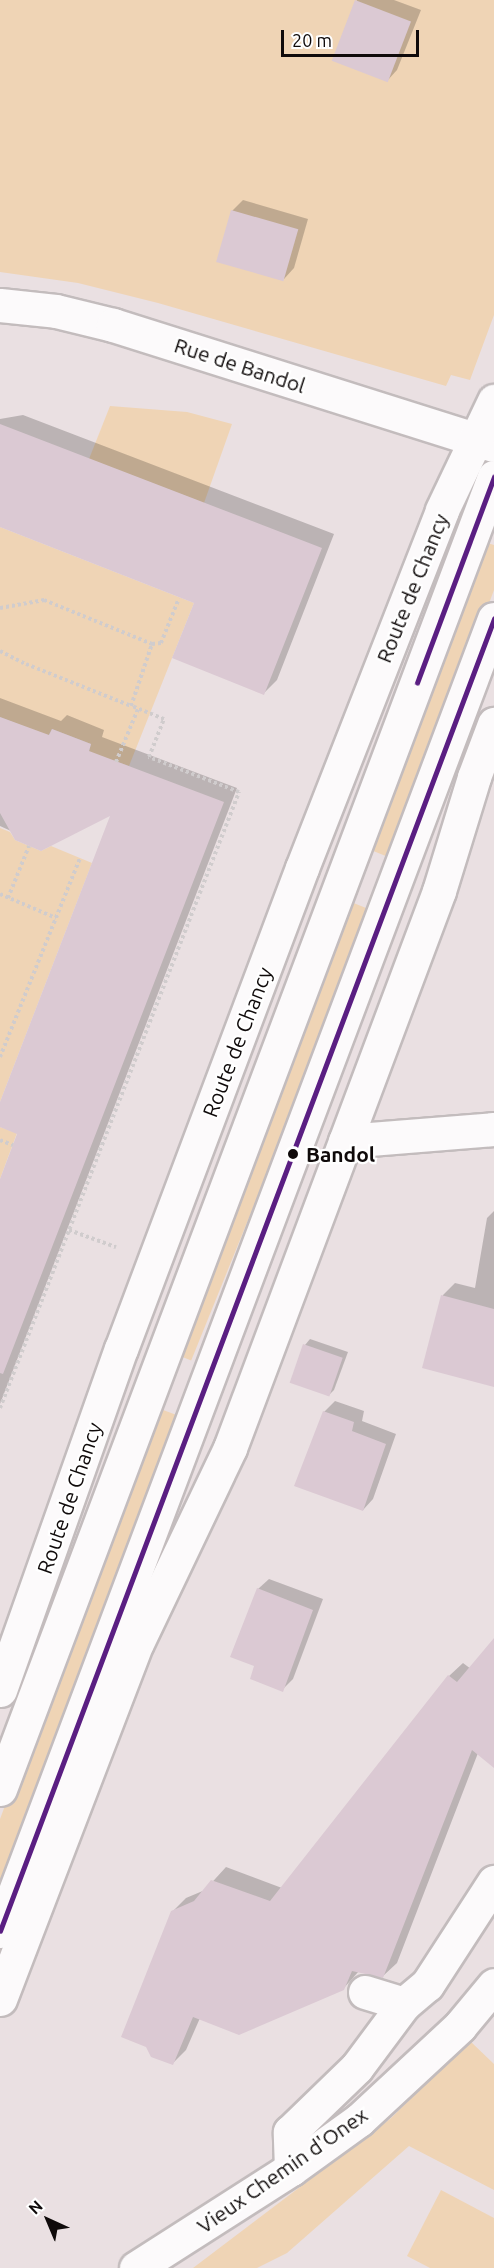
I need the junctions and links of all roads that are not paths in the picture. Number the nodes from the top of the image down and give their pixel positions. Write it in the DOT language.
graph roads {
  1 [pos="0,305"];
  2 [pos="494,401"];
  3 [pos="486,442"];
  4 [pos="494,477"];
  5 [pos="494,619"];
  6 [pos="494,724"];
  7 [pos="494,1129"];
  8 [pos="345,1142"];
  9 [pos="0,1690"];
  10 [pos="0,1789"];
  11 [pos="494,1882"];
  12 [pos="0,1931"];
  13 [pos="365,1992"];
  14 [pos="490,1999"];
  15 [pos="0,2000"];
  16 [pos="404,2004"];
  17 [pos="291,2169"];
  18 [pos="136,2268"];
  1 -- 3 [label="main road, Rue de Bandol"];
  2 -- 3 [label="main road, Route de Chancy"];
  3 -- 9 [label="main road, Route de Chancy"];
  4 -- 10 [label="main road"];
  5 -- 12 [label="main road"];
  6 -- 8 [label="main road"];
  7 -- 8 [label="main road"];
  8 -- 15 [label="main road"];
  11 -- 16 [label="main road"];
  13 -- 16 [label="main road"];
  14 -- 17 [label="main road, Vieux Chemin d'Onex"];
  16 -- 17 [label="main road"];
  17 -- 18 [label="main road, Vieux Chemin d'Onex"];
}
